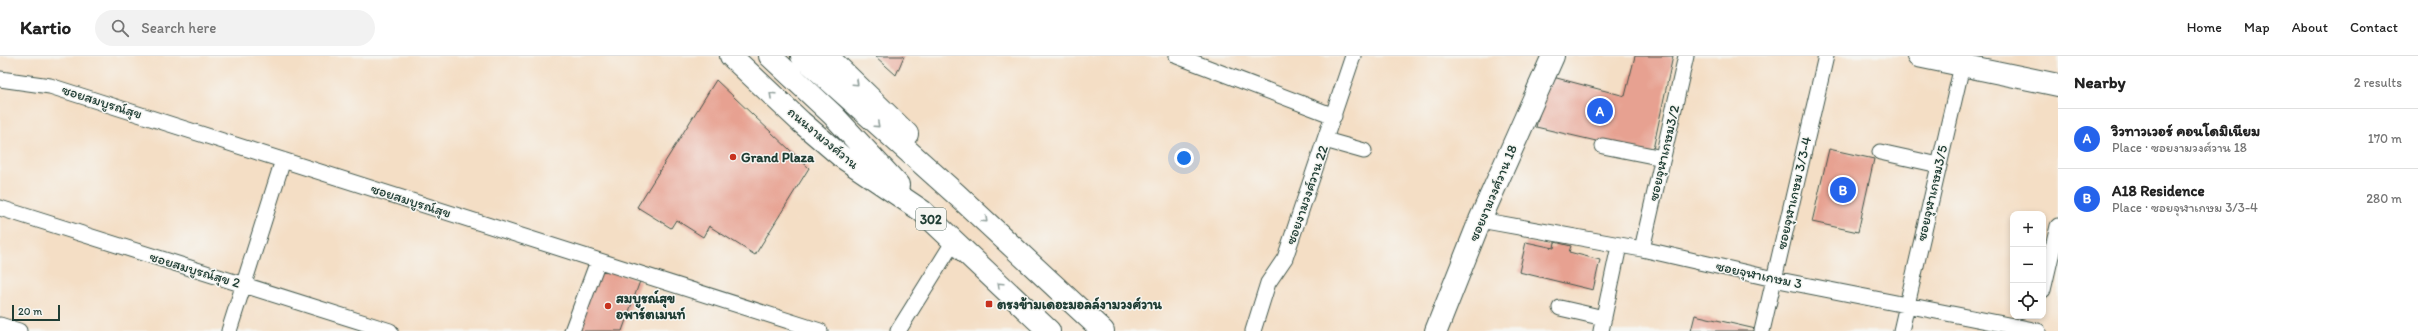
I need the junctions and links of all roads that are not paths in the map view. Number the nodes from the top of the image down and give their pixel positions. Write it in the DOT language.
graph roads {
  1 [pos="731,56"];
  2 [pos="770,56"];
  3 [pos="802,56"];
  4 [pos="827,56"];
  5 [pos="1177,56"];
  6 [pos="1353,56"];
  7 [pos="1553,56"];
  8 [pos="1686,56"];
  9 [pos="1826,56"];
  10 [pos="1918,56"];
  11 [pos="1963,61"];
  12 [pos="0,79"];
  13 [pos="2058,85"];
  14 [pos="1334,116"];
  15 [pos="1325,140"];
  16 [pos="1603,146"];
  17 [pos="1364,151"];
  18 [pos="1880,152"];
  19 [pos="1662,158"];
  20 [pos="283,160"];
  21 [pos="1939,165"];
  22 [pos="956,194"];
  23 [pos="0,208"];
  24 [pos="922,211"];
  25 [pos="1480,220"];
  26 [pos="2058,226"];
  27 [pos="954,241"];
  28 [pos="1619,246"];
  29 [pos="1642,249"];
  30 [pos="598,260"];
  31 [pos="1774,279"];
  32 [pos="2045,283"];
  33 [pos="244,285"];
  34 [pos="1906,306"];
  35 [pos="1560,308"];
  36 [pos="1602,324"];
  37 [pos="0,325"];
  38 [pos="2036,326"];
  39 [pos="19,331"];
  40 [pos="229,331"];
  41 [pos="390,331"];
  42 [pos="572,331"];
  43 [pos="820,331"];
  44 [pos="898,331"];
  45 [pos="1049,331"];
  46 [pos="1103,331"];
  47 [pos="1252,331"];
  48 [pos="1436,331"];
  49 [pos="1762,331"];
  50 [pos="1901,331"];
  24 -- 1 [label="main road, ถนนงามวงศ์วาน / 302, one-way"];
  2 -- 24 [label="main road, ถนนงามวงศ์วาน / 302"];
  3 -- 22 [label="main road, 302, one-way"];
  4 -- 22 [label="main road, 302, one-way"];
  5 -- 14 [label="street"];
  6 -- 14 [label="street, ซอยงามวงศ์วาน 22"];
  7 -- 25 [label="main road, ซอยงามวงศ์วาน 18"];
  8 -- 19 [label="street, ซอยจุฬาเกษม3/2"];
  9 -- 31 [label="street, ซอยจุฬาเกษม 3/3-4"];
  10 -- 11 [label="main road"];
  11 -- 13 [label="main road"];
  11 -- 21 [label="street, ซอยจุฬาเกษม3/5"];
  12 -- 20 [label="street, ซอยสมบูรณ์สุข"];
  14 -- 15 [label="street, ซอยงามวงศ์วาน 22"];
  15 -- 17 [label="street"];
  15 -- 47 [label="street, ซอยงามวงศ์วาน 22"];
  16 -- 19 [label="street"];
  18 -- 21 [label="street"];
  19 -- 29 [label="street, ซอยจุฬาเกษม3/2"];
  20 -- 30 [label="street, ซอยสมบูรณ์สุข"];
  20 -- 33 [label="street"];
  21 -- 34 [label="street, ซอยจุฬาเกษม3/5"];
  22 -- 46 [label="main road, 302, one-way"];
  23 -- 33 [label="street, ซอยสมบูรณ์สุข 2"];
  24 -- 27 [label="main road, ถนนงามวงศ์วาน / 302"];
  25 -- 28 [label="street, ซอยจุฬาเกษม 3"];
  25 -- 48 [label="main road, ซอยงามวงศ์วาน 18"];
  26 -- 32 [label="street"];
  27 -- 44 [label="street"];
  45 -- 27 [label="main road, ถนนงามวงศ์วาน / 302, one-way"];
  28 -- 29 [label="street, ซอยจุฬาเกษม 3"];
  28 -- 36 [label="street"];
  29 -- 31 [label="street, ซอยจุฬาเกษม 3"];
  30 -- 42 [label="street"];
  30 -- 43 [label="street, ซอยสมบูรณ์สุข"];
  31 -- 34 [label="street, ซอยจุฬาเกษม 3"];
  31 -- 49 [label="street, ซอยจุฬาเกษม 3/3-4"];
  33 -- 40 [label="street"];
  33 -- 41 [label="street, ซอยสมบูรณ์สุข 2"];
  34 -- 38 [label="street, ซอยจุฬาเกษม 3"];
  34 -- 50 [label="street, ซอยจุฬาเกษม3/5"];
  35 -- 36 [label="street"];
  37 -- 39 [label="street"];
}
